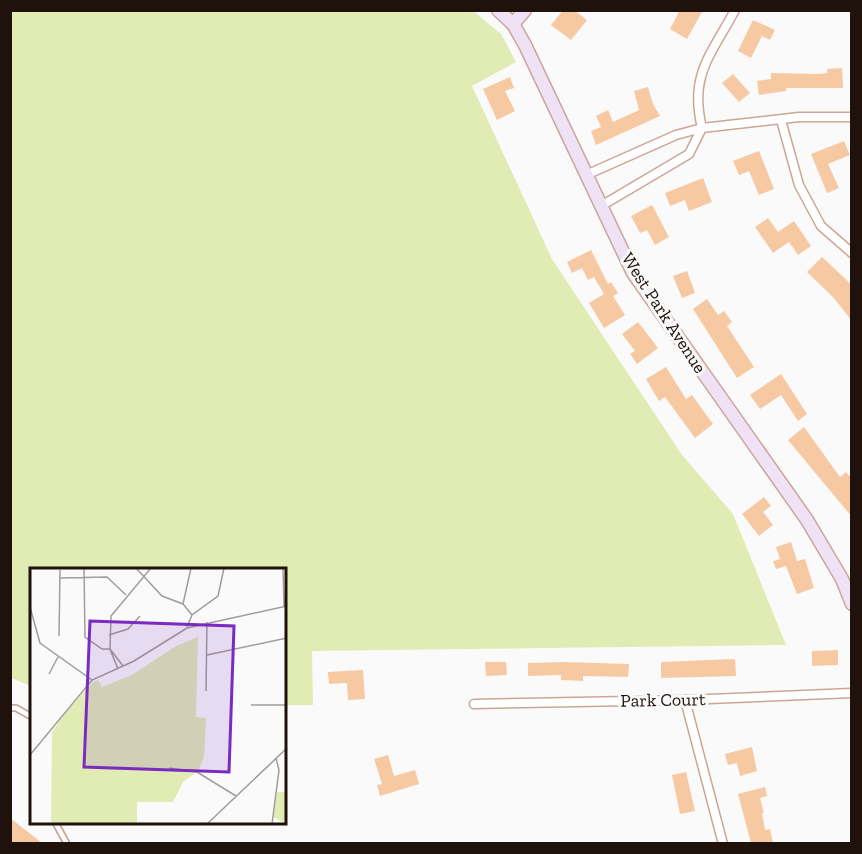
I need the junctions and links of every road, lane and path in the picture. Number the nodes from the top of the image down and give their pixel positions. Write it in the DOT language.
graph roads {
  1 [pos="498,10"];
  2 [pos="525,10"];
  3 [pos="735,10"];
  4 [pos="513,24"];
  5 [pos="852,117"];
  6 [pos="781,120"];
  7 [pos="702,128"];
  8 [pos="586,175"];
  9 [pos="601,206"];
  10 [pos="852,253"];
  11 [pos="847,579"];
  12 [pos="852,604"];
  13 [pos="852,693"];
  14 [pos="685,700"];
  15 [pos="474,704"];
  16 [pos="10,708"];
  17 [pos="30,716"];
  18 [pos="56,824"];
  19 [pos="67,843"];
  20 [pos="723,843"];
  1 -- 4 [label="street, West Park Avenue"];
  2 -- 4 [label="street"];
  3 -- 7 [label="street"];
  4 -- 8 [label="street, West Park Avenue"];
  5 -- 6 [label="street"];
  6 -- 7 [label="street"];
  6 -- 10 [label="street"];
  7 -- 8 [label="street"];
  7 -- 9 [label="street"];
  8 -- 9 [label="street, West Park Avenue"];
  9 -- 11 [label="street, West Park Avenue"];
  11 -- 12 [label="street, West Park Avenue"];
  13 -- 14 [label="street, Park Court"];
  14 -- 15 [label="street, Park Court"];
  14 -- 20 [label="street"];
  16 -- 17 [label="lane"];
  18 -- 19 [label="lane"];
}
